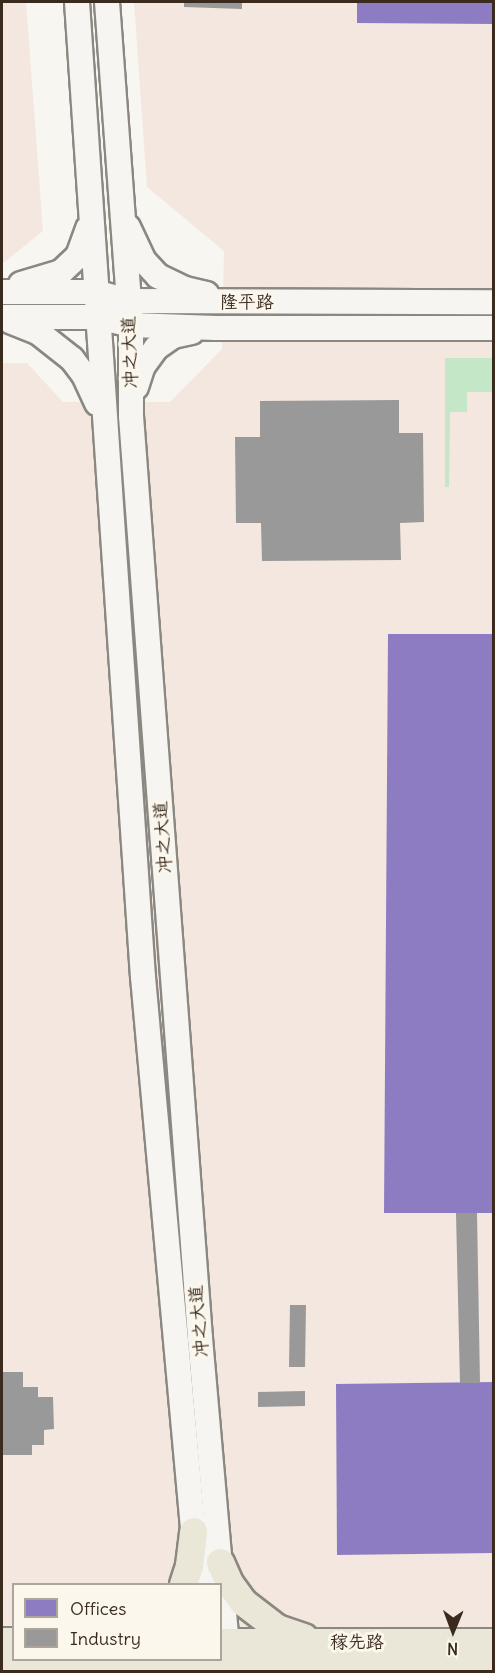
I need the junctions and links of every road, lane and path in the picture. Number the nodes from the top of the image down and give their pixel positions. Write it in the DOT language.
graph roads {
  1 [pos="76,2"];
  2 [pos="107,2"];
  3 [pos="120,188"];
  4 [pos="88,194"];
  5 [pos="2,291"];
  6 [pos="95,292"];
  7 [pos="128,301"];
  8 [pos="237,302"];
  9 [pos="494,302"];
  10 [pos="3,317"];
  11 [pos="97,317"];
  12 [pos="130,325"];
  13 [pos="216,328"];
  14 [pos="494,328"];
  15 [pos="103,416"];
  16 [pos="131,416"];
  17 [pos="193,1531"];
  18 [pos="220,1562"];
  19 [pos="183,1583"];
  20 [pos="198,1583"];
  21 [pos="219,1583"];
  22 [pos="494,1642"];
  23 [pos="222,1659"];
  24 [pos="315,1660"];
  25 [pos="173,1661"];
  26 [pos="86,1665"];
  27 [pos="494,1665"];
  28 [pos="2,1666"];
  29 [pos="117,1671"];
  1 -- 4 [label="main road, 冲之大道"];
  2 -- 3 [label="main road, 冲之大道"];
  3 -- 7 [label="main road, 冲之大道"];
  3 -- 8 [label="main road"];
  4 -- 5 [label="main road"];
  4 -- 6 [label="main road, 冲之大道"];
  5 -- 6 [label="main road, 隆平路"];
  6 -- 7 [label="main road, 隆平路"];
  6 -- 11 [label="main road, 冲之大道"];
  7 -- 8 [label="main road, 隆平路"];
  7 -- 12 [label="main road, 冲之大道"];
  8 -- 9 [label="main road, 隆平路"];
  10 -- 11 [label="main road, 隆平路"];
  10 -- 15 [label="main road"];
  11 -- 12 [label="main road, 隆平路"];
  11 -- 15 [label="main road, 冲之大道"];
  12 -- 13 [label="main road, 隆平路"];
  12 -- 16 [label="main road, 冲之大道"];
  13 -- 14 [label="main road, 隆平路"];
  13 -- 16 [label="main road"];
  15 -- 17 [label="main road, 冲之大道"];
  16 -- 18 [label="main road, 冲之大道"];
  17 -- 19 [label="main road"];
  17 -- 20 [label="main road, 冲之大道"];
  18 -- 21 [label="main road, 冲之大道"];
  18 -- 24 [label="main road"];
  22 -- 24 [label="main road, 稼先路"];
  23 -- 24 [label="main road, 稼先路"];
  24 -- 27 [label="main road, 稼先路"];
  25 -- 26 [label="main road, 稼先路"];
  26 -- 28 [label="main road, 稼先路"];
  26 -- 29 [label="main road"];
}
